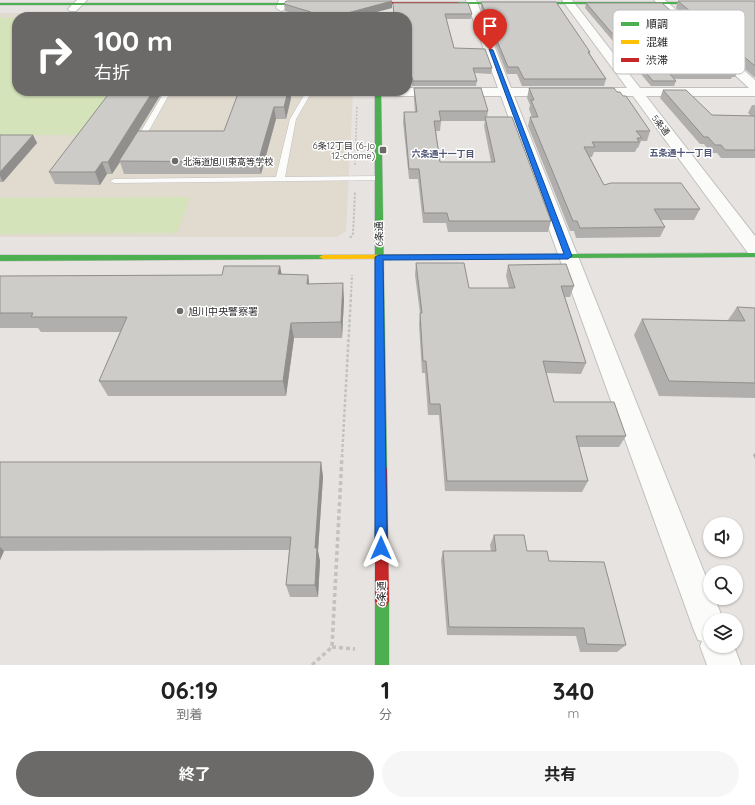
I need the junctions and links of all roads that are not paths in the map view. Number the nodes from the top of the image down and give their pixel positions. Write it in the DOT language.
graph roads {
  1 [pos="755,3"];
  2 [pos="0,4"];
  3 [pos="78,4"];
  4 [pos="181,4"];
  5 [pos="282,4"];
  6 [pos="473,4"];
  7 [pos="570,4"];
  8 [pos="663,4"];
  9 [pos="321,6"];
  10 [pos="353,6"];
  11 [pos="377,6"];
  12 [pos="755,8"];
  13 [pos="0,9"];
  14 [pos="613,61"];
  15 [pos="623,74"];
  16 [pos="742,74"];
  17 [pos="755,86"];
  18 [pos="636,91"];
  19 [pos="412,92"];
  20 [pos="506,92"];
  21 [pos="755,92"];
  22 [pos="165,96"];
  23 [pos="306,96"];
  24 [pos="378,96"];
  25 [pos="132,153"];
  26 [pos="121,170"];
  27 [pos="379,178"];
  28 [pos="280,179"];
  29 [pos="755,249"];
  30 [pos="755,255"];
  31 [pos="568,256"];
  32 [pos="379,257"];
  33 [pos="0,258"];
  34 [pos="704,613"];
  35 [pos="720,653"];
  36 [pos="382,665"];
  37 [pos="724,665"];
  1 -- 8 [label="street"];
  2 -- 3 [label="street"];
  3 -- 4 [label="street"];
  3 -- 13 [label="street"];
  4 -- 5 [label="street"];
  5 -- 9 [label="street"];
  6 -- 7 [label="street"];
  6 -- 11 [label="street"];
  6 -- 20 [label="street"];
  7 -- 8 [label="street"];
  7 -- 14 [label="street, 5条通"];
  8 -- 12 [label="street"];
  10 -- 11 [label="street"];
  15 -- 18 [label="street, 5条通"];
  16 -- 17 [label="street"];
  18 -- 20 [label="street"];
  18 -- 21 [label="street"];
  18 -- 29 [label="street, 5条通"];
  19 -- 20 [label="street"];
  20 -- 31 [label="street"];
  22 -- 25 [label="lane"];
  23 -- 28 [label="lane"];
  24 -- 27 [label="street, 6条通"];
  26 -- 28 [label="lane"];
  27 -- 28 [label="lane"];
  27 -- 32 [label="street, 6条通"];
  30 -- 31 [label="street"];
  31 -- 32 [label="street"];
  31 -- 34 [label="street"];
  32 -- 33 [label="street"];
  32 -- 36 [label="street, 6条通"];
  35 -- 37 [label="street"];
}
